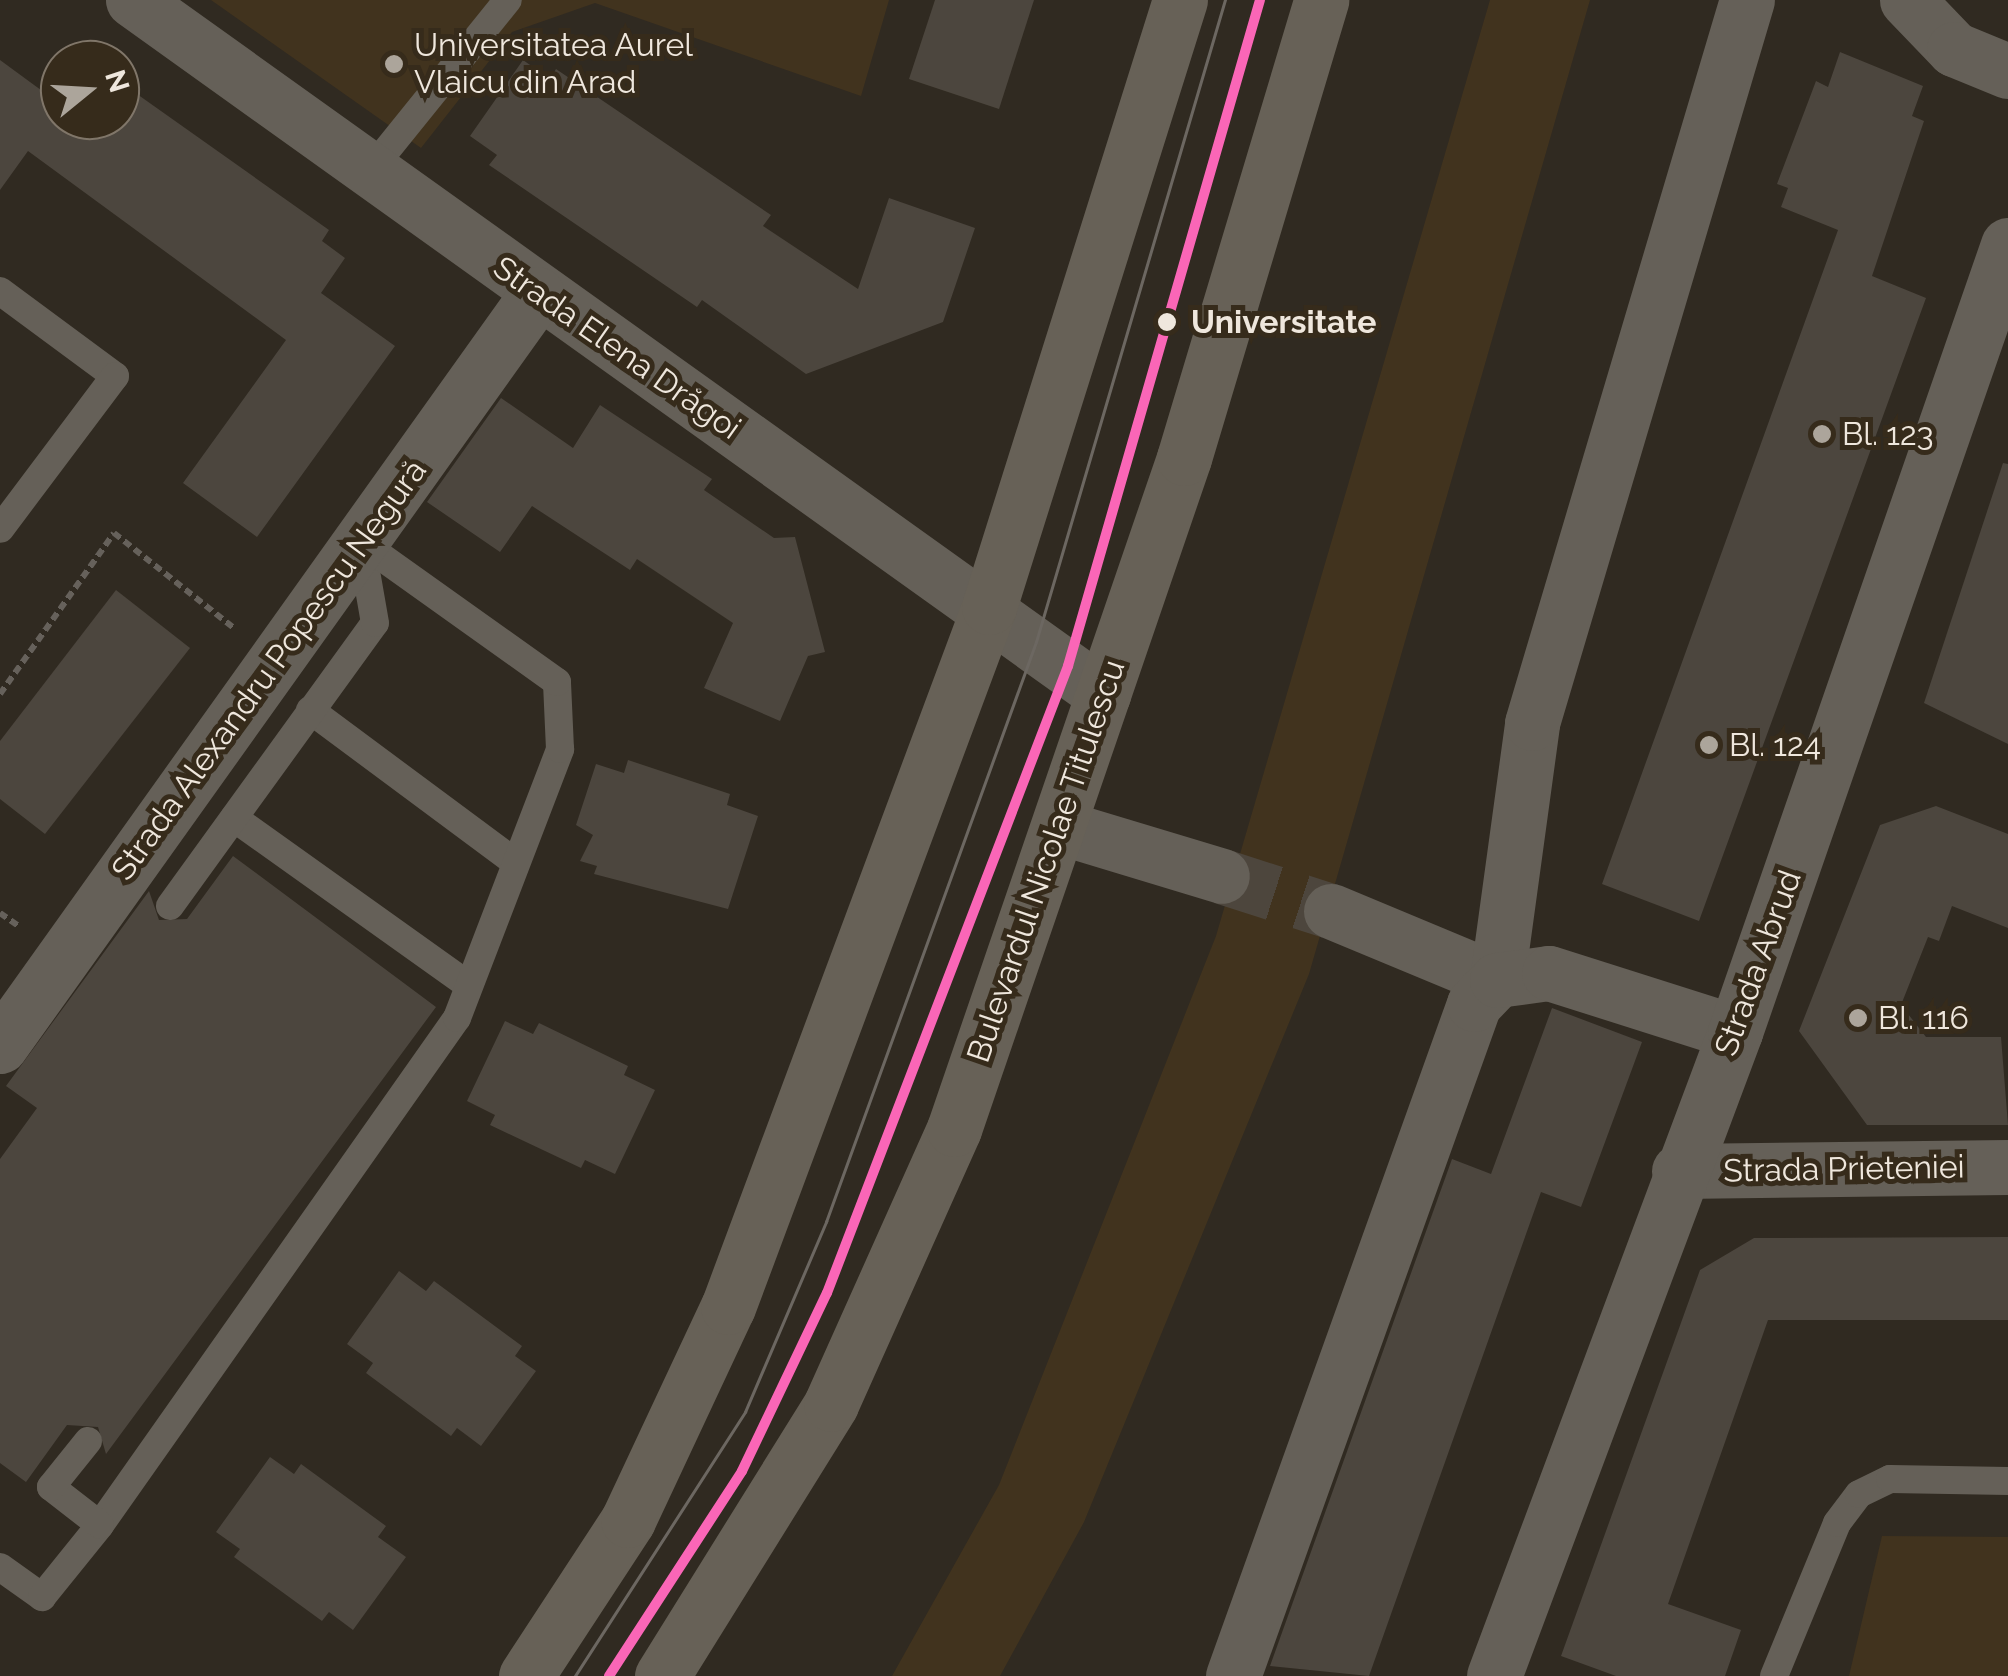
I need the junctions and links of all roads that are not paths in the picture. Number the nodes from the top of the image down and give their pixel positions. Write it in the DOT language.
graph roads {
  1 [pos="132,0"];
  2 [pos="508,0"];
  3 [pos="1180,0"];
  4 [pos="1320,0"];
  5 [pos="1747,0"];
  6 [pos="1906,0"];
  7 [pos="2008,71"];
  8 [pos="370,172"];
  9 [pos="2008,245"];
  10 [pos="0,291"];
  11 [pos="538,294"];
  12 [pos="0,529"];
  13 [pos="361,542"];
  14 [pos="989,607"];
  15 [pos="1103,694"];
  16 [pos="310,710"];
  17 [pos="234,818"];
  18 [pos="1060,828"];
  19 [pos="512,860"];
  20 [pos="1222,876"];
  21 [pos="170,906"];
  22 [pos="1331,910"];
  23 [pos="1498,980"];
  24 [pos="468,985"];
  25 [pos="1736,1032"];
  26 [pos="0,1046"];
  27 [pos="2008,1167"];
  28 [pos="1679,1172"];
  29 [pos="88,1441"];
  30 [pos="2008,1481"];
  31 [pos="100,1526"];
  32 [pos="0,1568"];
  33 [pos="1499,1674"];
  34 [pos="526,1676"];
  35 [pos="662,1676"];
  36 [pos="1233,1676"];
  37 [pos="1774,1676"];
  1 -- 8 [label="street, Strada Elena Drăgoi"];
  2 -- 8 [label="lane"];
  3 -- 14 [label="main road"];
  4 -- 15 [label="main road, Bulevardul Nicolae Titulescu"];
  5 -- 23 [label="street"];
  6 -- 7 [label="street"];
  8 -- 11 [label="street, Strada Elena Drăgoi"];
  9 -- 25 [label="street, Strada Abrud"];
  10 -- 12 [label="lane"];
  11 -- 13 [label="street, Strada Alexandru Popescu Negură"];
  11 -- 14 [label="street, Strada Elena Drăgoi"];
  13 -- 16 [label="lane"];
  13 -- 19 [label="lane"];
  13 -- 26 [label="street, Strada Alexandru Popescu Negură"];
  14 -- 15 [label="street, Strada Elena Drăgoi"];
  14 -- 34 [label="main road"];
  15 -- 18 [label="main road, Bulevardul Nicolae Titulescu"];
  16 -- 17 [label="lane"];
  16 -- 19 [label="lane"];
  17 -- 21 [label="lane"];
  17 -- 24 [label="lane"];
  18 -- 20 [label="street"];
  18 -- 35 [label="main road, Bulevardul Nicolae Titulescu"];
  19 -- 24 [label="lane"];
  22 -- 23 [label="street"];
  23 -- 25 [label="street"];
  23 -- 36 [label="street"];
  24 -- 31 [label="lane"];
  25 -- 28 [label="street, Strada Abrud"];
  27 -- 28 [label="street, Strada Prieteniei"];
  28 -- 33 [label="street, Strada Abrud"];
  29 -- 31 [label="lane"];
  30 -- 37 [label="lane"];
  31 -- 32 [label="lane"];
}
